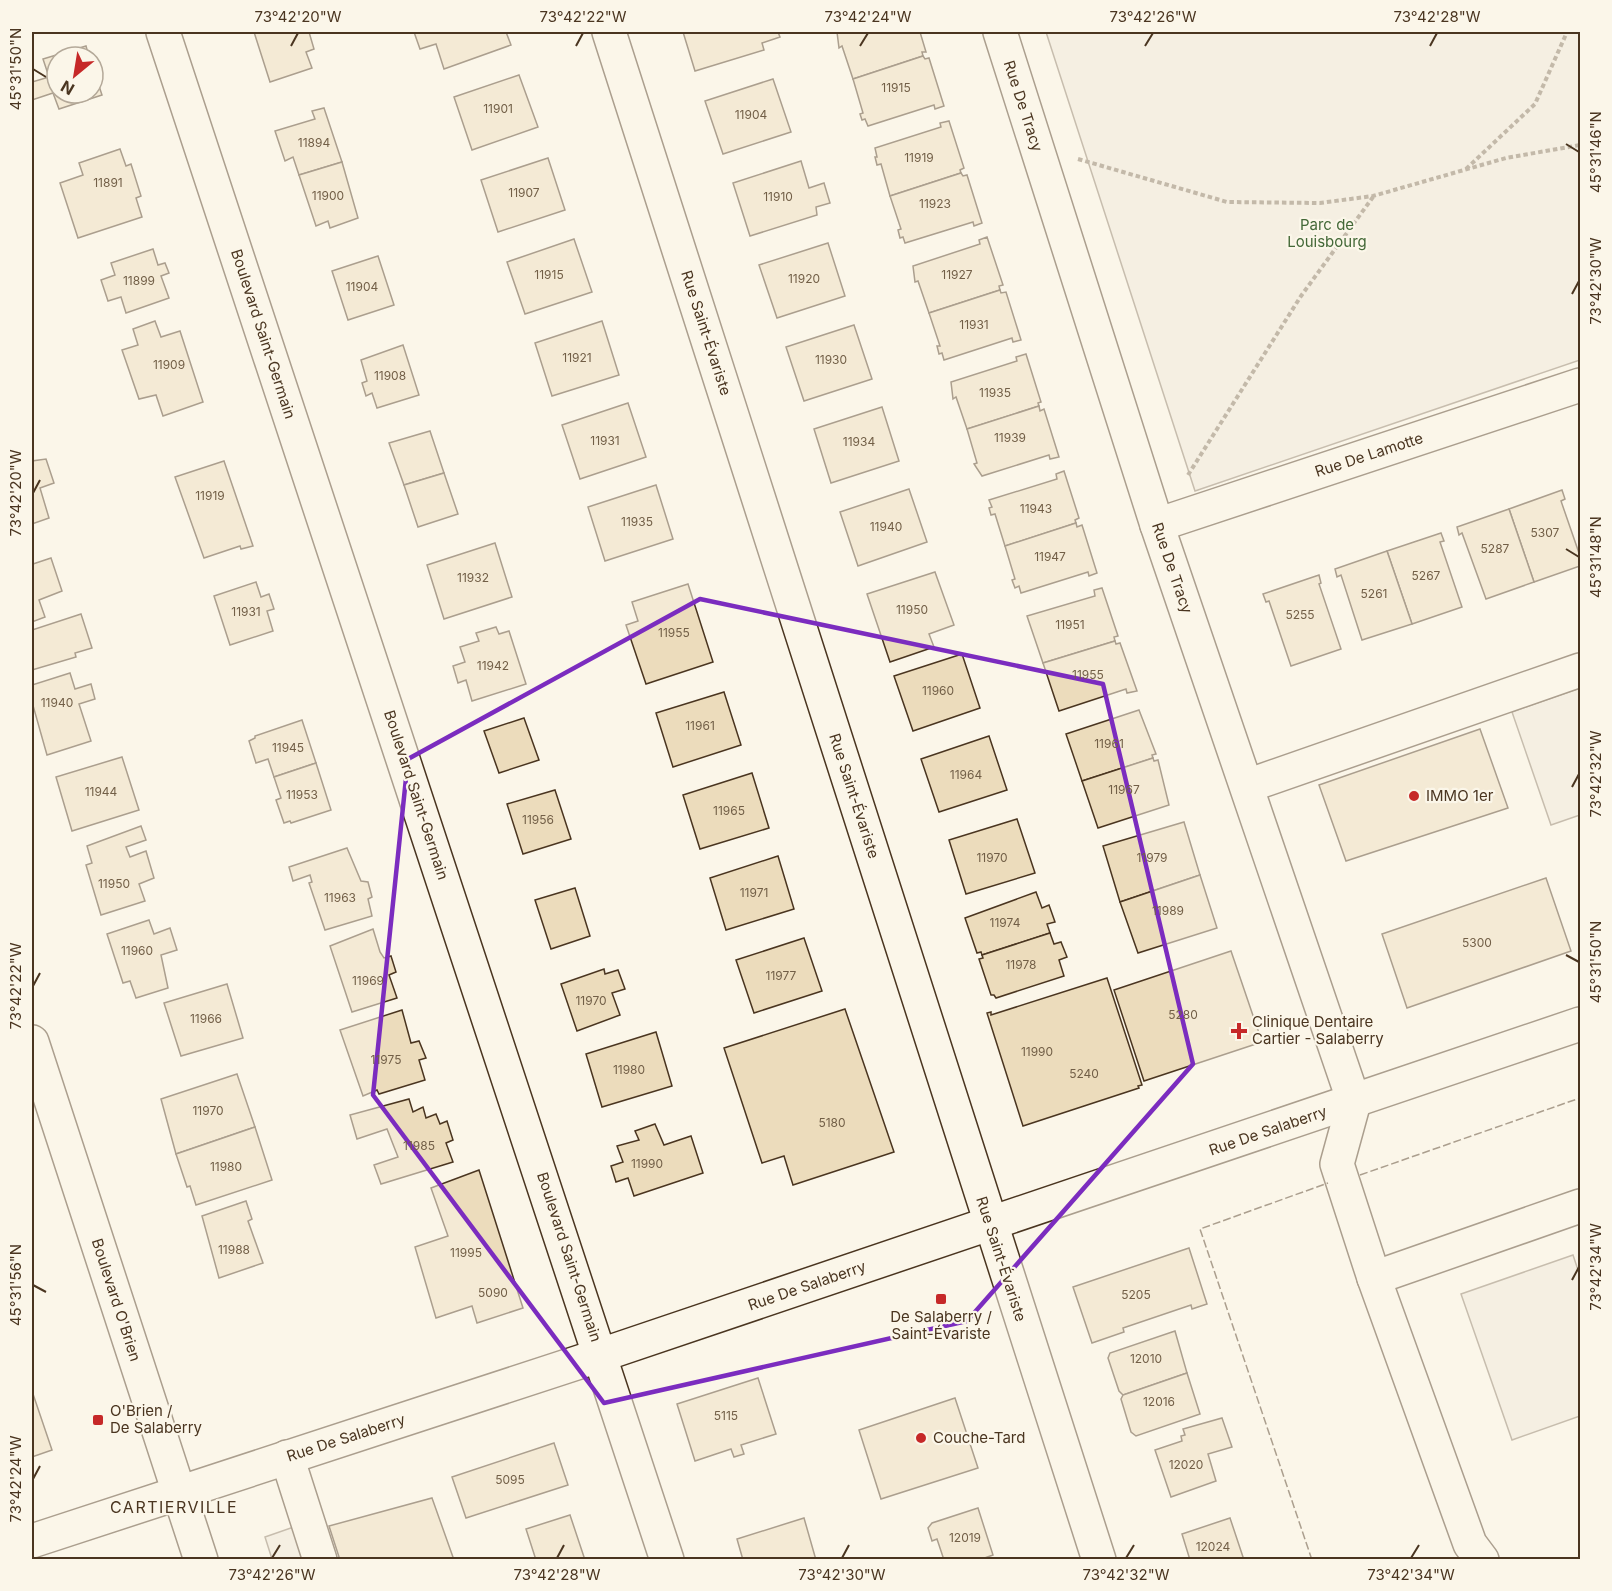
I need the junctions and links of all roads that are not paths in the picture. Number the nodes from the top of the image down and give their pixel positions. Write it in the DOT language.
graph roads {
  1 [pos="163,32"];
  2 [pos="609,32"];
  3 [pos="999,32"];
  4 [pos="1581,385"];
  5 [pos="1157,525"];
  6 [pos="1581,670"];
  7 [pos="1247,786"];
  8 [pos="1581,1024"];
  9 [pos="32,1041"];
  10 [pos="1354,1102"];
  11 [pos="1581,1206"];
  12 [pos="991,1225"];
  13 [pos="1374,1278"];
  14 [pos="601,1355"];
  15 [pos="287,1457"];
  16 [pos="180,1492"];
  17 [pos="32,1540"];
  18 [pos="1473,1554"];
  19 [pos="201,1560"];
  20 [pos="320,1560"];
  21 [pos="667,1560"];
  22 [pos="1099,1560"];
  1 -- 14 [label="street, Boulevard Saint-Germain"];
  2 -- 12 [label="street, Rue Saint-Évariste"];
  3 -- 5 [label="street, Rue De Tracy"];
  4 -- 5 [label="street, Rue De Lamotte"];
  5 -- 7 [label="street, Rue De Tracy"];
  6 -- 7 [label="street"];
  7 -- 10 [label="street, Rue De Tracy"];
  8 -- 10 [label="street, Rue De Salaberry"];
  9 -- 16 [label="street, Boulevard O'Brien"];
  10 -- 12 [label="street, Rue De Salaberry"];
  10 -- 13 [label="street"];
  11 -- 13 [label="street"];
  12 -- 14 [label="street, Rue De Salaberry"];
  12 -- 22 [label="street, Rue Saint-Évariste"];
  13 -- 18 [label="street"];
  14 -- 15 [label="street, Rue De Salaberry"];
  14 -- 21 [label="street, Boulevard Saint-Germain"];
  15 -- 16 [label="street, Rue De Salaberry"];
  15 -- 20 [label="street"];
  16 -- 17 [label="street, Rue De Salaberry"];
  16 -- 19 [label="street, Boulevard O'Brien"];
}
